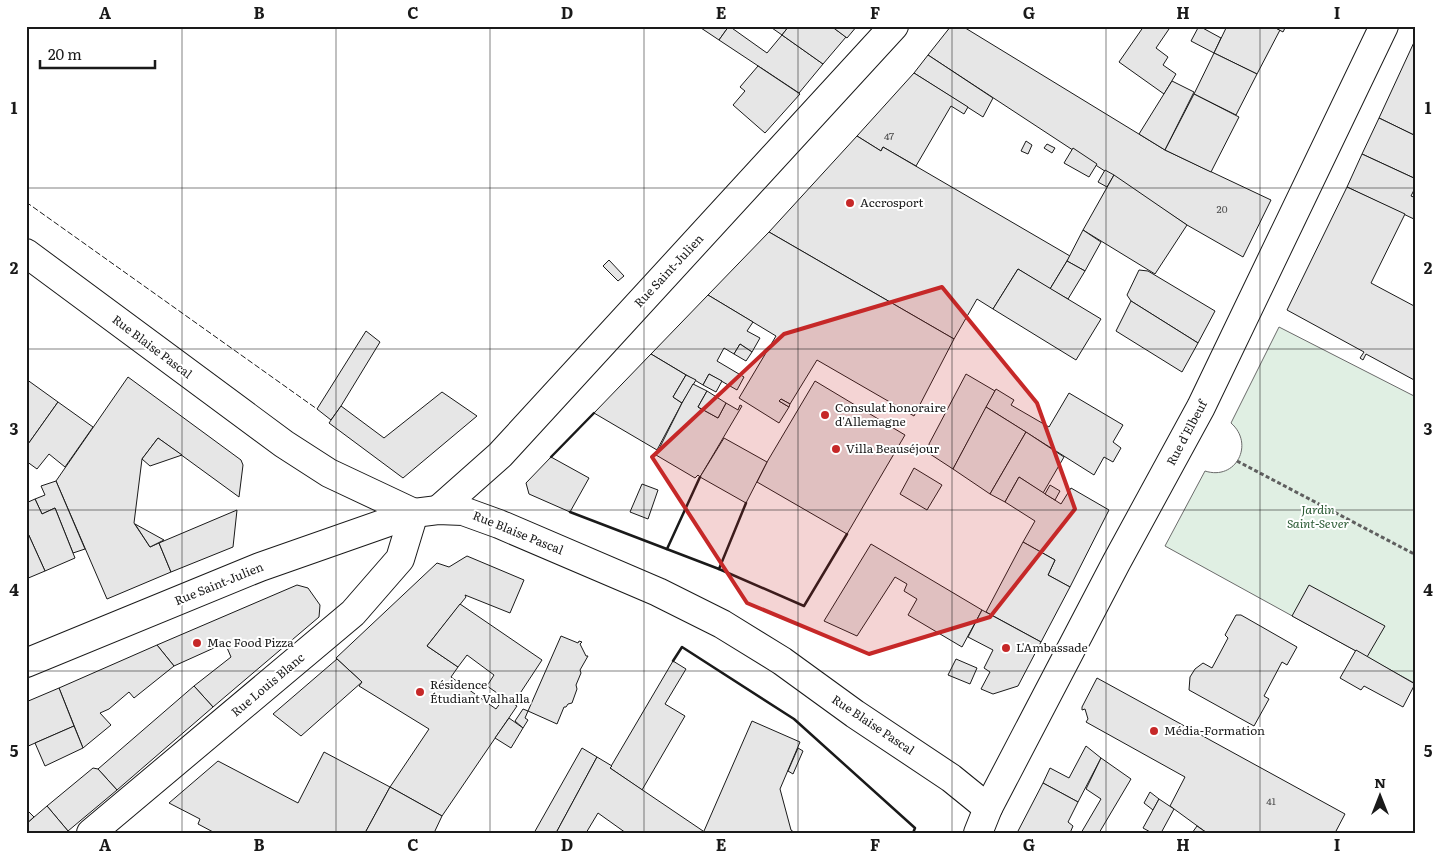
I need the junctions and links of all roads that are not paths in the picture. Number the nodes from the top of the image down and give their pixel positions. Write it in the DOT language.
graph roads {
  1 [pos="894,26"];
  2 [pos="1384,26"];
  3 [pos="26,253"];
  4 [pos="426,511"];
  5 [pos="26,663"];
  6 [pos="988,808"];
  7 [pos="91,833"];
  8 [pos="978,833"];
  1 -- 4 [label="street, Rue Saint-Julien"];
  2 -- 6 [label="street, Rue d'Elbeuf"];
  3 -- 4 [label="street, Rue Blaise Pascal"];
  4 -- 5 [label="street, Rue Saint-Julien"];
  4 -- 6 [label="street, Rue Blaise Pascal"];
  4 -- 7 [label="street, Rue Louis Blanc"];
  6 -- 8 [label="street, Rue d'Elbeuf"];
}
